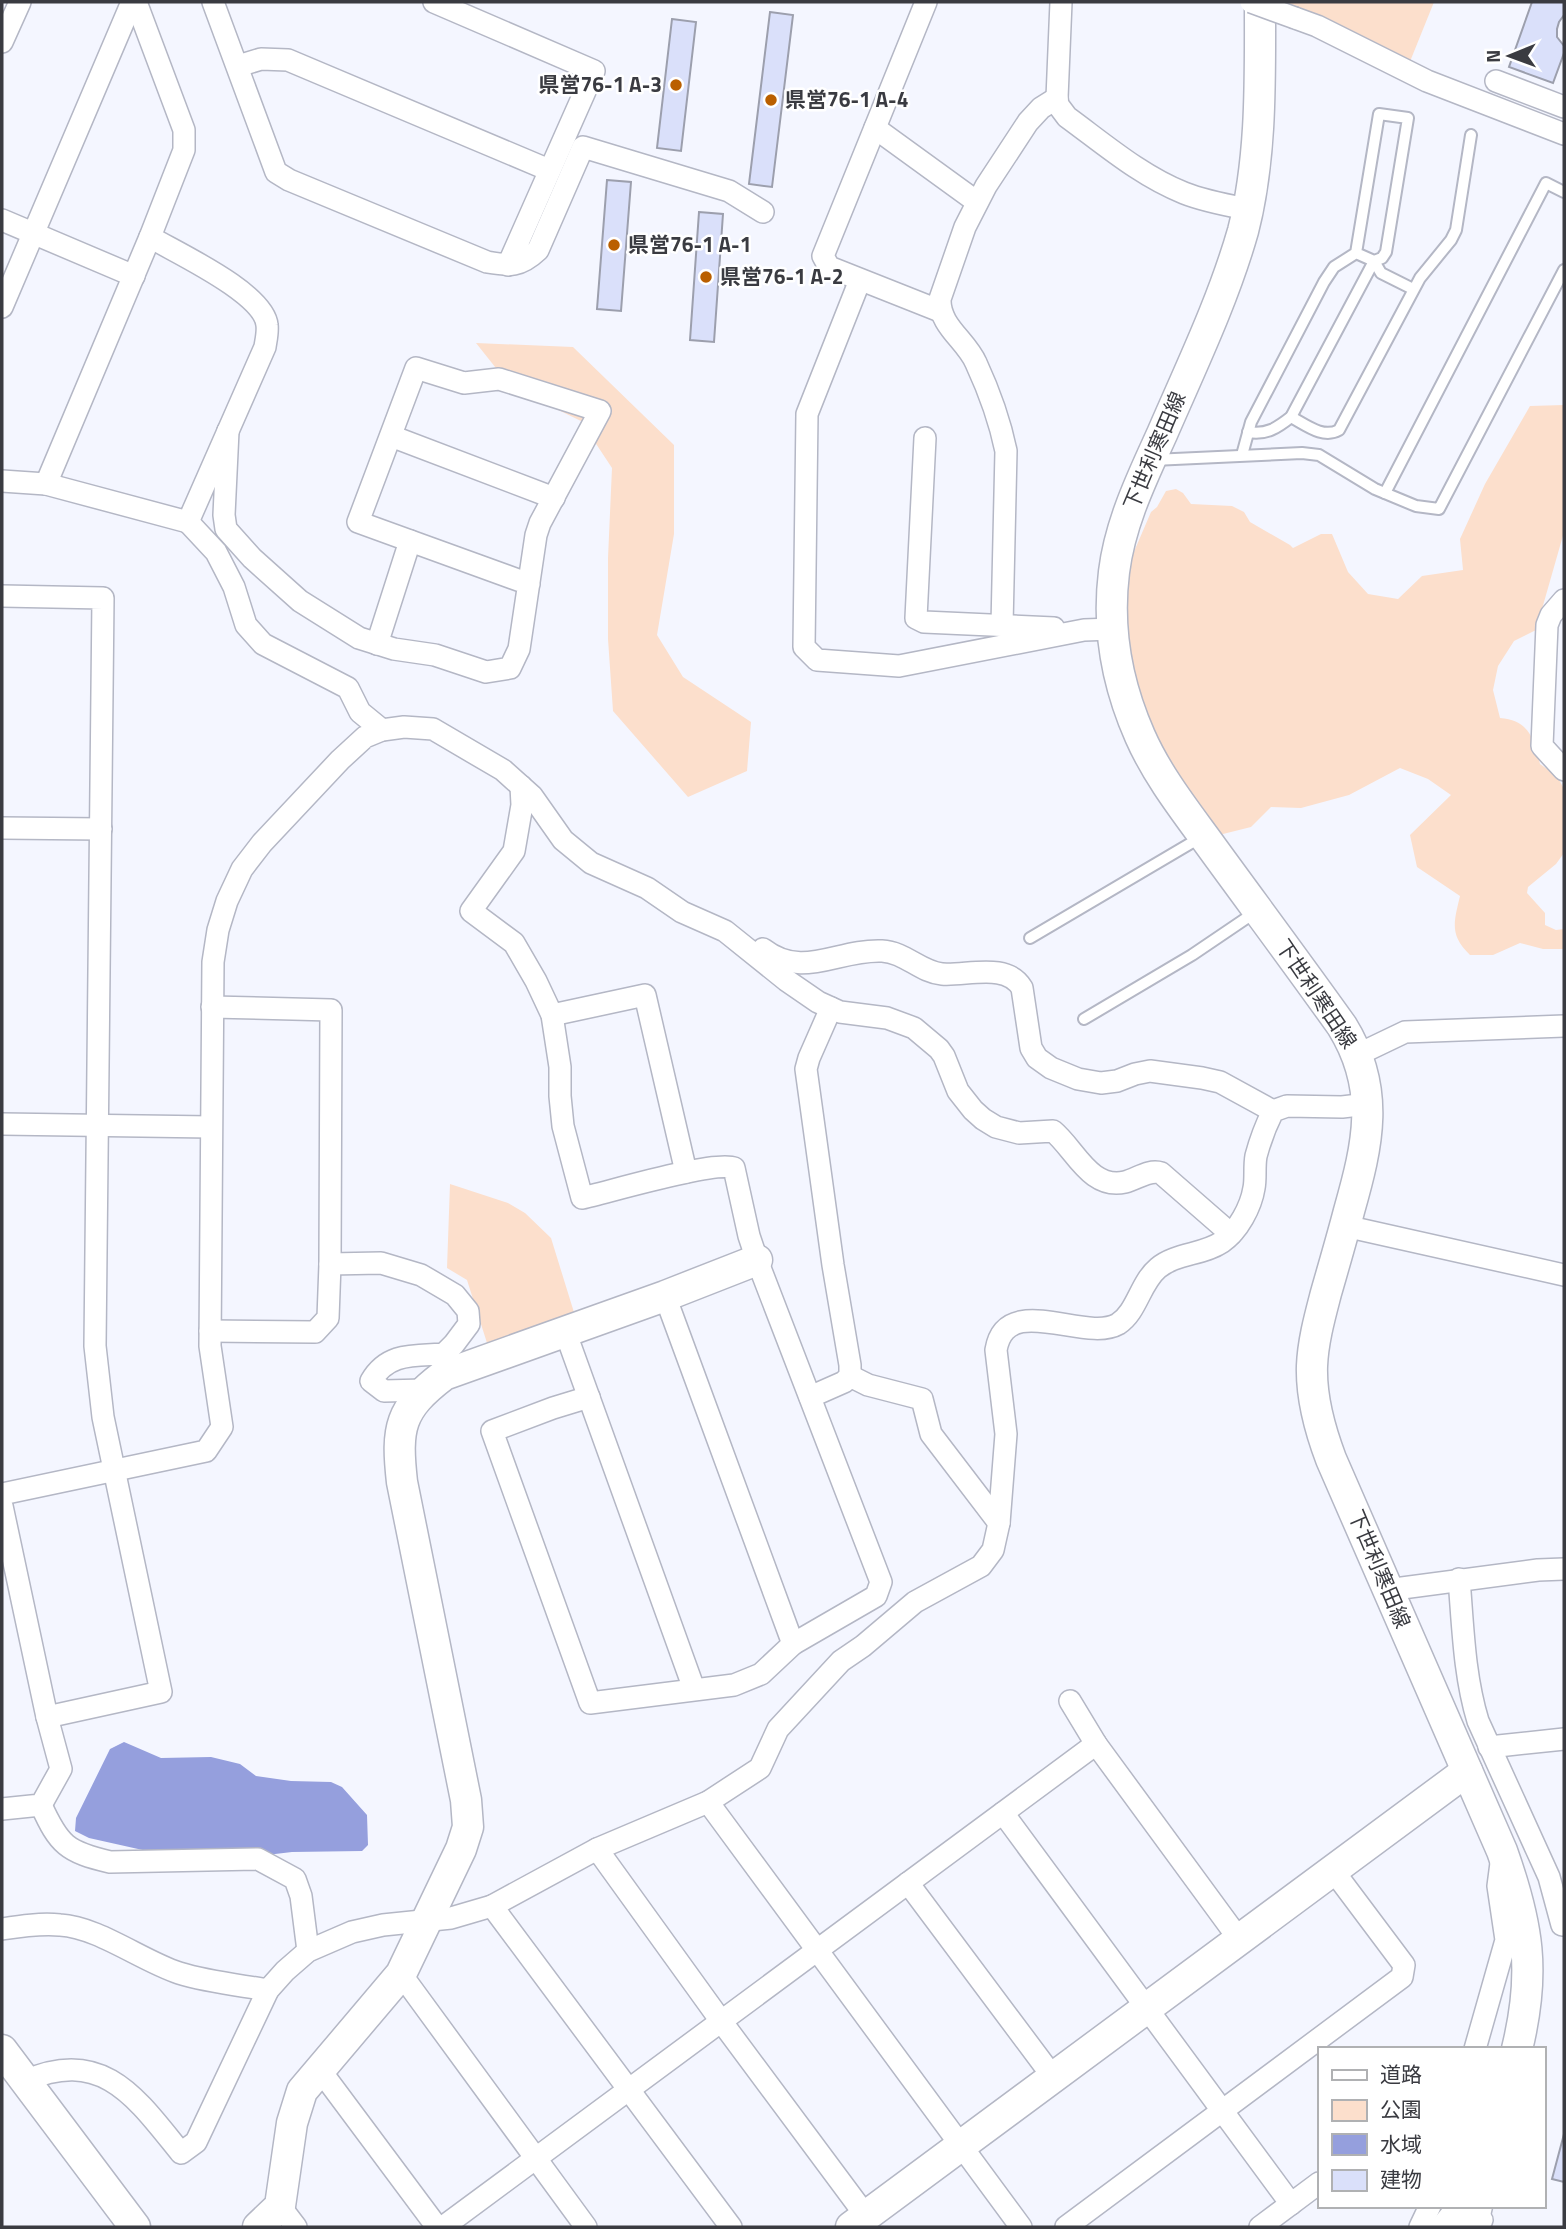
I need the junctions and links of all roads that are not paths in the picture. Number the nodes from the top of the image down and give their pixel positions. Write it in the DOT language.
graph roads {
  1 [pos="19,2"];
  2 [pos="134,2"];
  3 [pos="212,2"];
  4 [pos="434,2"];
  5 [pos="926,2"];
  6 [pos="1061,2"];
  7 [pos="1251,2"];
  8 [pos="1260,2"];
  9 [pos="2,41"];
  10 [pos="238,66"];
  11 [pos="1496,82"];
  12 [pos="1057,98"];
  13 [pos="1564,107"];
  14 [pos="875,128"];
  15 [pos="1564,134"];
  16 [pos="1471,135"];
  17 [pos="549,170"];
  18 [pos="1564,192"];
  19 [pos="977,202"];
  20 [pos="1247,209"];
  21 [pos="763,212"];
  22 [pos="2,220"];
  23 [pos="33,234"];
  24 [pos="150,237"];
  25 [pos="1356,253"];
  26 [pos="1374,261"];
  27 [pos="508,265"];
  28 [pos="1564,270"];
  29 [pos="134,276"];
  30 [pos="860,280"];
  31 [pos="1413,289"];
  32 [pos="2,307"];
  33 [pos="940,311"];
  34 [pos="1291,417"];
  35 [pos="228,431"];
  36 [pos="1248,432"];
  37 [pos="391,436"];
  38 [pos="925,438"];
  39 [pos="1242,456"];
  40 [pos="1150,460"];
  41 [pos="2,481"];
  42 [pos="46,484"];
  43 [pos="1385,493"];
  44 [pos="554,498"];
  45 [pos="188,522"];
  46 [pos="411,541"];
  47 [pos="528,584"];
  48 [pos="2,596"];
  49 [pos="1564,600"];
  50 [pos="1002,625"];
  51 [pos="1113,629"];
  52 [pos="1084,630"];
  53 [pos="377,644"];
  54 [pos="382,730"];
  55 [pos="1564,770"];
  56 [pos="522,786"];
  57 [pos="2,828"];
  58 [pos="101,829"];
  59 [pos="1203,835"];
  60 [pos="1258,910"];
  61 [pos="715,925"];
  62 [pos="1030,938"];
  63 [pos="212,1007"];
  64 [pos="831,1008"];
  65 [pos="552,1016"];
  66 [pos="1084,1019"];
  67 [pos="1564,1026"];
  68 [pos="1357,1055"];
  69 [pos="1368,1104"];
  70 [pos="1273,1111"];
  71 [pos="2,1124"];
  72 [pos="97,1125"];
  73 [pos="211,1127"];
  74 [pos="686,1172"];
  75 [pos="1345,1226"];
  76 [pos="1231,1234"];
  77 [pos="757,1260"];
  78 [pos="330,1264"];
  79 [pos="1564,1275"];
  80 [pos="665,1296"];
  81 [pos="210,1331"];
  82 [pos="565,1331"];
  83 [pos="850,1376"];
  84 [pos="424,1390"];
  85 [pos="589,1397"];
  86 [pos="810,1397"];
  87 [pos="116,1470"];
  88 [pos="2,1494"];
  89 [pos="2,1506"];
  90 [pos="999,1523"];
  91 [pos="1564,1569"];
  92 [pos="1459,1579"];
  93 [pos="1387,1590"];
  94 [pos="793,1644"];
  95 [pos="694,1689"];
  96 [pos="1070,1701"];
  97 [pos="47,1717"];
  98 [pos="1564,1739"];
  99 [pos="1096,1744"];
  100 [pos="1489,1748"];
  101 [pos="1467,1771"];
  102 [pos="708,1802"];
  103 [pos="41,1805"];
  104 [pos="2,1809"];
  105 [pos="1003,1813"];
  106 [pos="597,1849"];
  107 [pos="1502,1851"];
  108 [pos="1332,1869"];
  109 [pos="908,1883"];
  110 [pos="492,1906"];
  111 [pos="426,1921"];
  112 [pos="1564,1925"];
  113 [pos="2,1930"];
  114 [pos="1238,1939"];
  115 [pos="307,1951"];
  116 [pos="817,1951"];
  117 [pos="401,1974"];
  118 [pos="268,1990"];
  119 [pos="1147,2008"];
  120 [pos="721,2021"];
  121 [pos="1476,2047"];
  122 [pos="1517,2047"];
  123 [pos="2,2050"];
  124 [pos="320,2070"];
  125 [pos="1053,2077"];
  126 [pos="25,2081"];
  127 [pos="628,2090"];
  128 [pos="1223,2111"];
  129 [pos="961,2146"];
  130 [pos="536,2159"];
  131 [pos="1318,2184"];
  132 [pos="1291,2204"];
  133 [pos="1429,2208"];
  134 [pos="288,2217"];
  135 [pos="1476,2218"];
  136 [pos="859,2222"];
  137 [pos="135,2227"];
  138 [pos="258,2227"];
  139 [pos="437,2227"];
  140 [pos="443,2227"];
  141 [pos="586,2227"];
  142 [pos="731,2227"];
  143 [pos="1021,2227"];
  144 [pos="1066,2227"];
  145 [pos="1260,2227"];
  146 [pos="1420,2227"];
  147 [pos="1441,2227"];
  1 -- 9 [label="street"];
  2 -- 23 [label="street"];
  2 -- 24 [label="street"];
  3 -- 10 [label="street"];
  4 -- 17 [label="street"];
  5 -- 14 [label="street"];
  6 -- 12 [label="street"];
  7 -- 15 [label="street, bridge"];
  8 -- 20 [label="street, 下世利寒田線"];
  10 -- 17 [label="street"];
  10 -- 27 [label="street"];
  11 -- 13 [label="street"];
  12 -- 19 [label="street"];
  12 -- 20 [label="street"];
  14 -- 19 [label="street"];
  14 -- 30 [label="street"];
  16 -- 31 [label="lane"];
  17 -- 27 [label="street"];
  18 -- 43 [label="lane"];
  19 -- 33 [label="street"];
  20 -- 40 [label="street, 下世利寒田線"];
  21 -- 27 [label="street"];
  22 -- 23 [label="street"];
  23 -- 29 [label="street"];
  23 -- 32 [label="street"];
  24 -- 29 [label="street"];
  24 -- 35 [label="street"];
  25 -- 26 [label="lane"];
  25 -- 26 [label="lane"];
  25 -- 36 [label="lane"];
  26 -- 31 [label="lane"];
  26 -- 34 [label="lane"];
  28 -- 43 [label="lane"];
  29 -- 42 [label="street"];
  30 -- 33 [label="street"];
  30 -- 52 [label="street"];
  31 -- 34 [label="lane"];
  33 -- 50 [label="street"];
  34 -- 36 [label="lane"];
  35 -- 45 [label="street"];
  35 -- 53 [label="street"];
  36 -- 39 [label="lane"];
  37 -- 44 [label="street"];
  37 -- 44 [label="street"];
  37 -- 46 [label="street"];
  38 -- 50 [label="street"];
  39 -- 40 [label="lane"];
  39 -- 43 [label="lane"];
  40 -- 51 [label="street, 下世利寒田線"];
  41 -- 42 [label="street"];
  42 -- 45 [label="street"];
  44 -- 47 [label="street"];
  45 -- 54 [label="street"];
  46 -- 47 [label="street"];
  46 -- 53 [label="street"];
  47 -- 53 [label="street"];
  48 -- 58 [label="street"];
  49 -- 55 [label="street"];
  50 -- 52 [label="street"];
  51 -- 52 [label="street"];
  51 -- 59 [label="street, 下世利寒田線"];
  54 -- 56 [label="street"];
  54 -- 63 [label="street"];
  56 -- 61 [label="street"];
  56 -- 65 [label="street"];
  57 -- 58 [label="street"];
  58 -- 72 [label="street"];
  59 -- 60 [label="street, 下世利寒田線"];
  59 -- 62 [label="lane"];
  60 -- 66 [label="lane"];
  60 -- 68 [label="street, 下世利寒田線"];
  61 -- 64 [label="street"];
  61 -- 70 [label="street"];
  63 -- 73 [label="street"];
  63 -- 78 [label="street"];
  64 -- 76 [label="street"];
  64 -- 83 [label="street"];
  65 -- 74 [label="street"];
  65 -- 74 [label="street"];
  67 -- 68 [label="street"];
  68 -- 69 [label="street, 下世利寒田線"];
  69 -- 70 [label="street"];
  69 -- 75 [label="street, 下世利寒田線"];
  70 -- 76 [label="street"];
  71 -- 72 [label="street"];
  72 -- 73 [label="street"];
  72 -- 87 [label="street"];
  73 -- 81 [label="street"];
  74 -- 77 [label="street"];
  75 -- 79 [label="street"];
  75 -- 93 [label="street, 下世利寒田線"];
  76 -- 90 [label="street"];
  77 -- 80 [label="street"];
  77 -- 86 [label="street"];
  78 -- 81 [label="street"];
  78 -- 84 [label="street"];
  80 -- 82 [label="street"];
  80 -- 94 [label="street"];
  81 -- 87 [label="street"];
  82 -- 84 [label="street"];
  82 -- 85 [label="street"];
  83 -- 86 [label="street"];
  83 -- 90 [label="street"];
  84 -- 111 [label="street"];
  85 -- 95 [label="street"];
  85 -- 95 [label="street"];
  86 -- 94 [label="street"];
  87 -- 88 [label="street"];
  87 -- 97 [label="street"];
  89 -- 97 [label="street"];
  90 -- 102 [label="street"];
  91 -- 92 [label="street"];
  92 -- 93 [label="street"];
  92 -- 100 [label="street"];
  93 -- 101 [label="street, 下世利寒田線"];
  94 -- 95 [label="street"];
  96 -- 99 [label="street"];
  97 -- 103 [label="street"];
  98 -- 100 [label="street"];
  99 -- 105 [label="street"];
  99 -- 114 [label="street"];
  100 -- 112 [label="street"];
  101 -- 107 [label="street, 下世利寒田線"];
  101 -- 108 [label="street"];
  102 -- 106 [label="street"];
  102 -- 116 [label="street"];
  103 -- 104 [label="street"];
  103 -- 115 [label="street"];
  105 -- 109 [label="street"];
  105 -- 119 [label="street"];
  106 -- 110 [label="street"];
  106 -- 120 [label="street"];
  107 -- 121 [label="street"];
  107 -- 122 [label="street, 下世利寒田線"];
  108 -- 114 [label="street"];
  108 -- 128 [label="street"];
  109 -- 116 [label="street"];
  109 -- 125 [label="street"];
  110 -- 111 [label="street"];
  110 -- 127 [label="street"];
  111 -- 115 [label="street"];
  111 -- 117 [label="street"];
  113 -- 118 [label="street"];
  114 -- 119 [label="street"];
  115 -- 118 [label="street"];
  116 -- 120 [label="street"];
  116 -- 129 [label="street"];
  117 -- 124 [label="street"];
  117 -- 130 [label="street"];
  118 -- 126 [label="street"];
  119 -- 125 [label="street"];
  119 -- 128 [label="street"];
  120 -- 127 [label="street"];
  120 -- 136 [label="street"];
  123 -- 126 [label="street"];
  124 -- 134 [label="street"];
  124 -- 139 [label="street"];
  125 -- 129 [label="street"];
  126 -- 137 [label="street"];
  127 -- 130 [label="street"];
  127 -- 142 [label="street"];
  128 -- 132 [label="street"];
  128 -- 144 [label="street"];
  129 -- 136 [label="street"];
  129 -- 143 [label="street"];
  130 -- 140 [label="street"];
  130 -- 141 [label="street"];
  131 -- 132 [label="street"];
  132 -- 145 [label="street"];
  133 -- 146 [label="street"];
  134 -- 138 [label="street"];
  135 -- 147 [label="street"];
}
